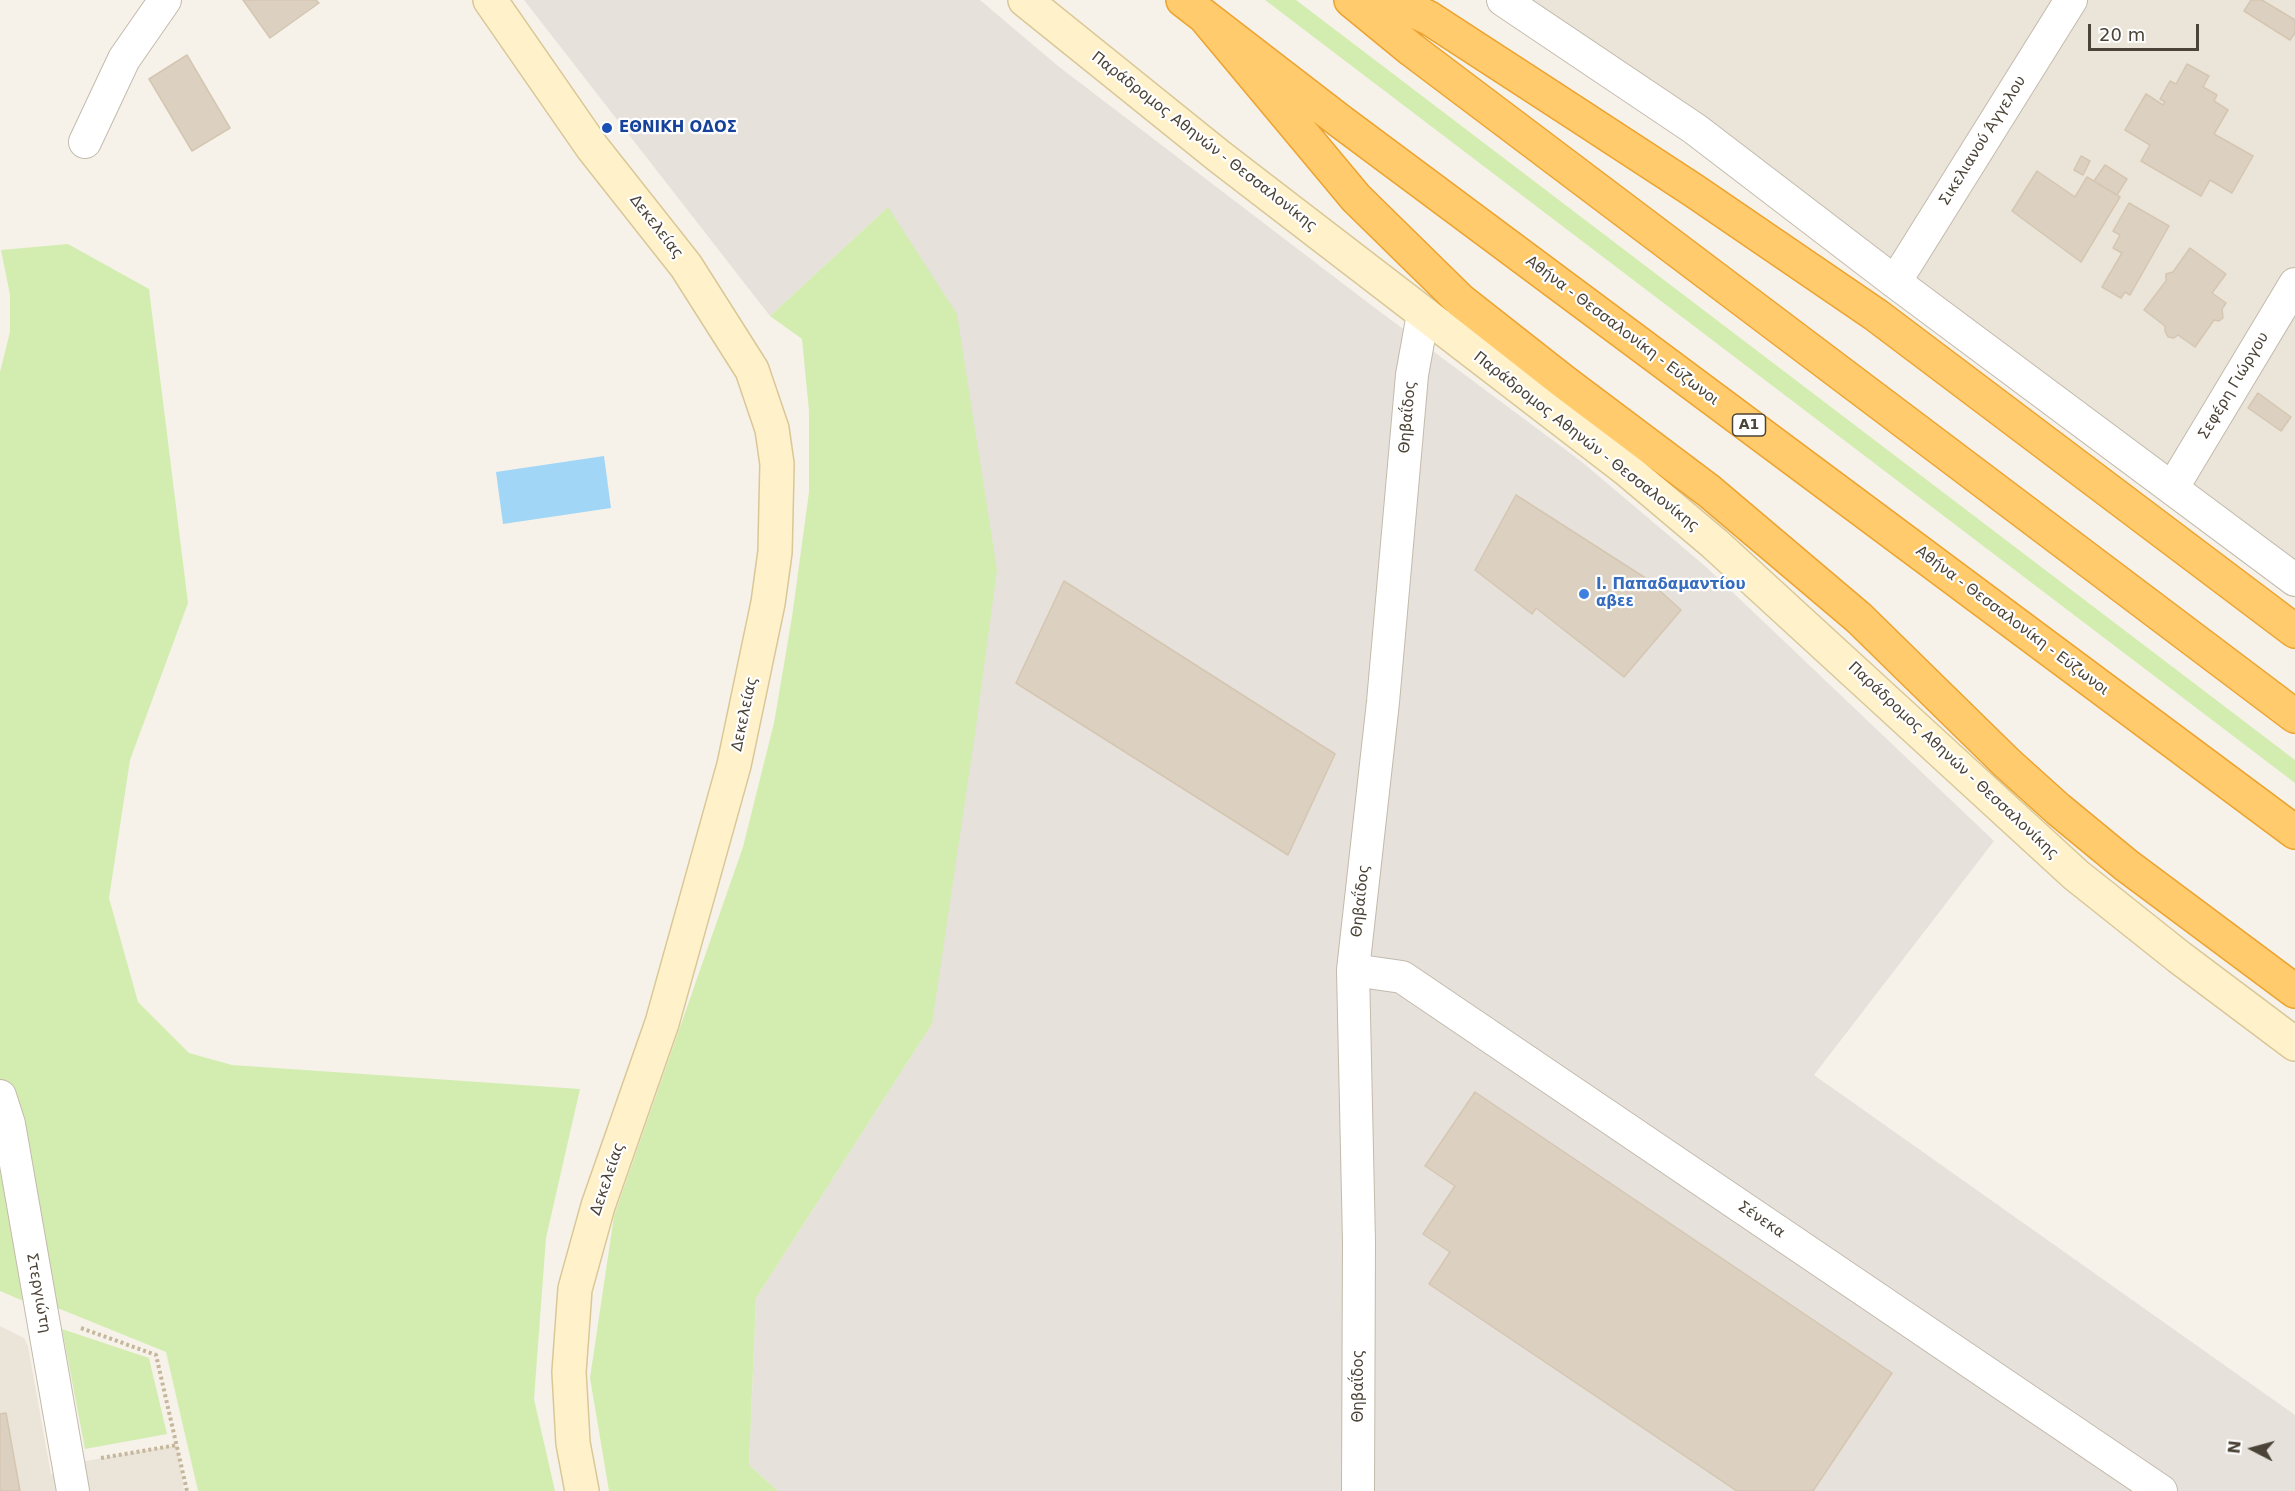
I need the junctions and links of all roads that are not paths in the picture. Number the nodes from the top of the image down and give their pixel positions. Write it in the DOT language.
graph roads {
  1 [pos="165,0"];
  2 [pos="490,0"];
  3 [pos="1024,0"];
  4 [pos="1351,0"];
  5 [pos="1392,0"];
  6 [pos="1503,0"];
  7 [pos="2071,0"];
  8 [pos="1193,8"];
  9 [pos="85,142"];
  10 [pos="1895,282"];
  11 [pos="2295,284"];
  12 [pos="1423,314"];
  13 [pos="2173,487"];
  14 [pos="2295,580"];
  15 [pos="2295,631"];
  16 [pos="2295,716"];
  17 [pos="2295,831"];
  18 [pos="1353,970"];
  19 [pos="2295,991"];
  20 [pos="2295,1044"];
  21 [pos="0,1096"];
  22 [pos="71,1478"];
  23 [pos="582,1491"];
  24 [pos="1358,1491"];
  25 [pos="2161,1491"];
  1 -- 9 [label="street"];
  2 -- 23 [label="main road, Δεκελείας"];
  3 -- 12 [label="main road, Παράδρομος Αθηνών - Θεσσαλονίκης"];
  4 -- 16 [label="highway"];
  5 -- 15 [label="highway"];
  6 -- 10 [label="street"];
  7 -- 10 [label="street, Σικελιανού Άγγελου"];
  8 -- 17 [label="highway, Αθήνα - Θεσσαλονίκη - Εύζωνοι / Α1"];
  8 -- 19 [label="highway"];
  10 -- 13 [label="street"];
  11 -- 13 [label="street, Σεφέρη Γιώργου"];
  12 -- 18 [label="street, Θηβαΐδος"];
  12 -- 20 [label="main road, Παράδρομος Αθηνών - Θεσσαλονίκης"];
  13 -- 14 [label="street"];
  18 -- 24 [label="street, Θηβαΐδος"];
  18 -- 25 [label="street, Σένεκα"];
  21 -- 22 [label="street, Στεργιώτη"];
}
